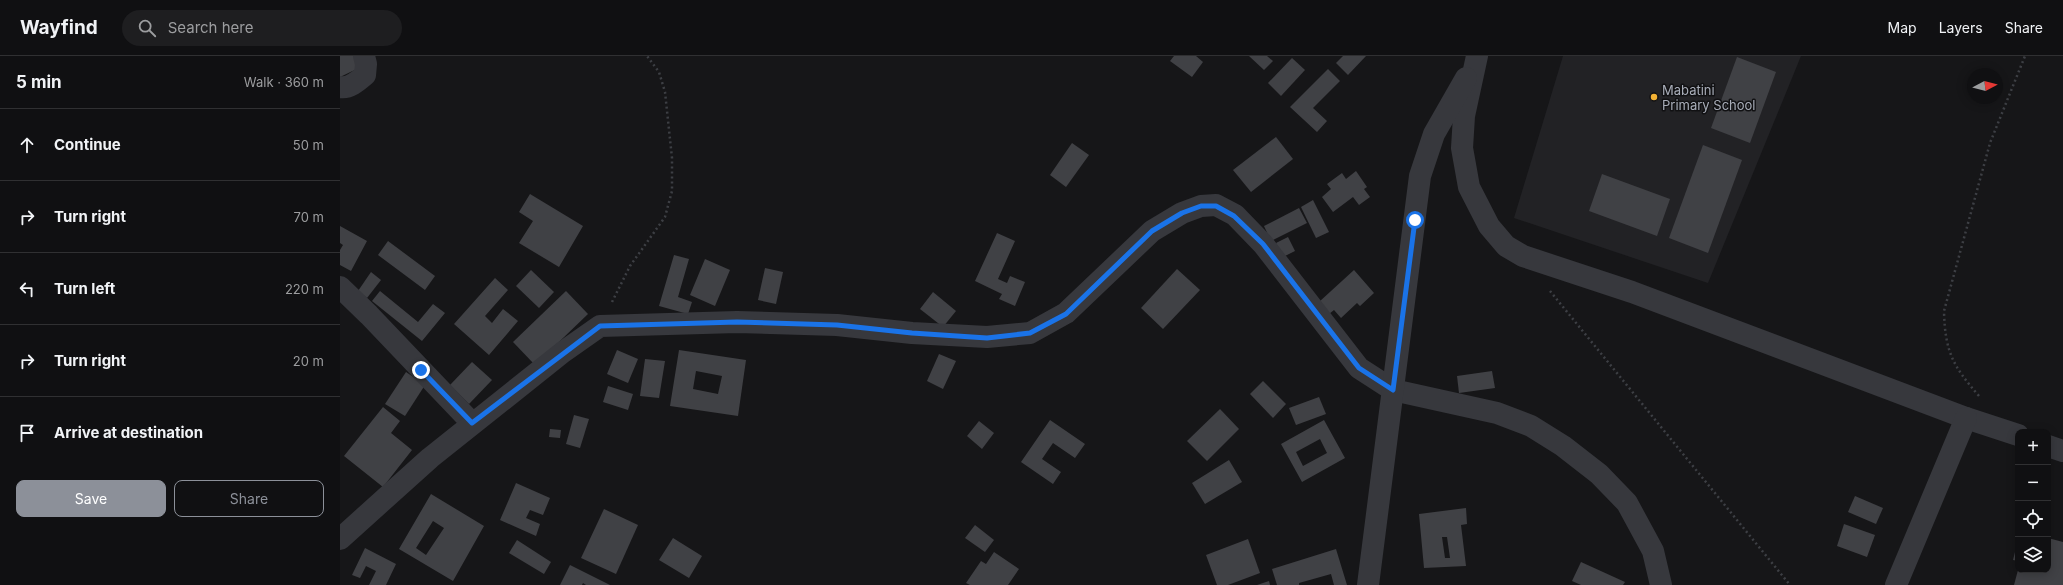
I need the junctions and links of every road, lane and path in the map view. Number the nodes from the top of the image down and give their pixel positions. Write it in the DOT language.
graph roads {
  1 [pos="364,56"];
  2 [pos="647,56"];
  3 [pos="2025,56"];
  4 [pos="1476,60"];
  5 [pos="340,87"];
  6 [pos="1546,286"];
  7 [pos="340,288"];
  8 [pos="600,326"];
  9 [pos="1393,390"];
  10 [pos="1980,397"];
  11 [pos="1966,418"];
  12 [pos="472,423"];
  13 [pos="2015,434"];
  14 [pos="2051,447"];
  15 [pos="2063,451"];
  16 [pos="340,539"];
  17 [pos="1368,585"];
  18 [pos="1661,585"];
  19 [pos="1790,585"];
  20 [pos="1896,585"];
  1 -- 5 [label="street"];
  2 -- 8 [label="path"];
  3 -- 10 [label="path"];
  4 -- 9 [label="street"];
  4 -- 11 [label="street"];
  6 -- 19 [label="path"];
  7 -- 12 [label="street"];
  8 -- 9 [label="street"];
  8 -- 12 [label="street"];
  9 -- 17 [label="street"];
  9 -- 18 [label="street"];
  11 -- 13 [label="street"];
  11 -- 20 [label="street"];
  12 -- 16 [label="street"];
  14 -- 15 [label="street"];
}
